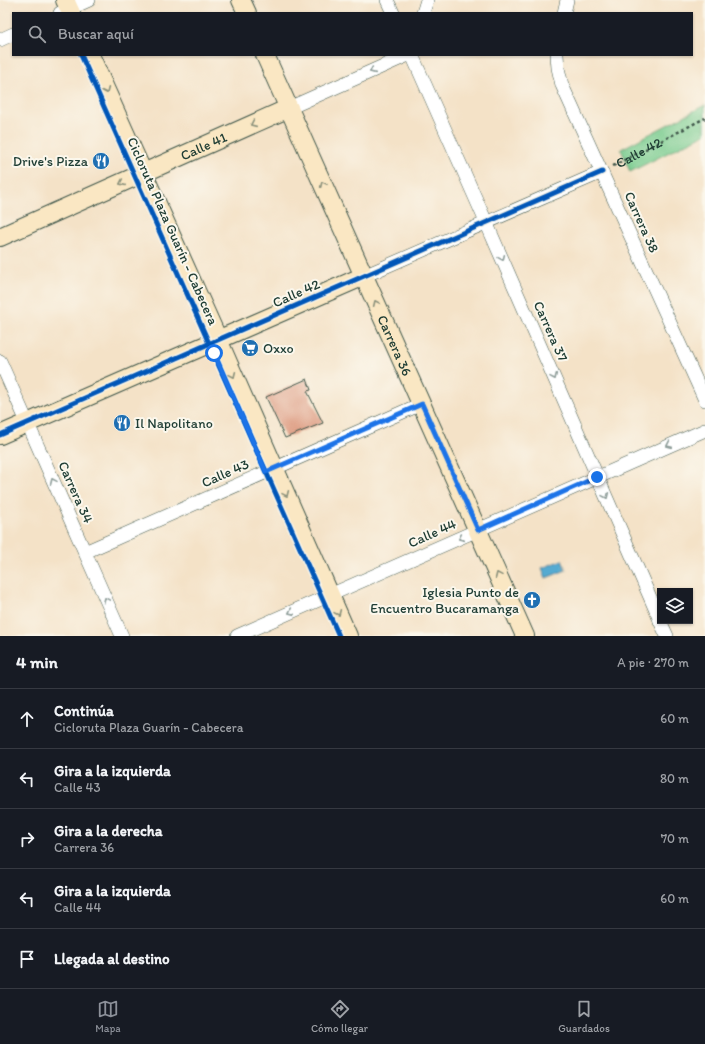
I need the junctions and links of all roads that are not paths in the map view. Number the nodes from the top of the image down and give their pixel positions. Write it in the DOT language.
graph roads {
  1 [pos="89,0"];
  2 [pos="241,0"];
  3 [pos="387,0"];
  4 [pos="427,0"];
  5 [pos="567,0"];
  6 [pos="66,9"];
  7 [pos="246,12"];
  8 [pos="393,12"];
  9 [pos="423,12"];
  10 [pos="564,12"];
  11 [pos="12,34"];
  12 [pos="0,40"];
  13 [pos="90,56"];
  14 [pos="265,56"];
  15 [pos="406,56"];
  16 [pos="412,56"];
  17 [pos="556,56"];
  18 [pos="289,108"];
  19 [pos="602,172"];
  20 [pos="143,173"];
  21 [pos="486,222"];
  22 [pos="0,237"];
  23 [pos="364,276"];
  24 [pos="218,340"];
  25 [pos="0,361"];
  26 [pos="705,400"];
  27 [pos="422,404"];
  28 [pos="28,423"];
  29 [pos="705,430"];
  30 [pos="0,435"];
  31 [pos="274,468"];
  32 [pos="597,477"];
  33 [pos="478,530"];
  34 [pos="85,552"];
  35 [pos="330,595"];
  36 [pos="657,614"];
  37 [pos="661,624"];
  38 [pos="122,636"];
  39 [pos="237,636"];
  40 [pos="348,636"];
  41 [pos="525,636"];
  42 [pos="667,636"];
  1 -- 6 [label="street"];
  2 -- 7 [label="street"];
  3 -- 8 [label="street"];
  4 -- 9 [label="street"];
  5 -- 10 [label="street"];
  11 -- 12 [label="street"];
  13 -- 20 [label="street, one-way"];
  14 -- 18 [label="street, Carrera 36"];
  15 -- 18 [label="street, Calle 41, one-way"];
  16 -- 21 [label="street, Carrera 37"];
  17 -- 19 [label="street, Carrera 38"];
  18 -- 20 [label="street, Calle 41, one-way"];
  23 -- 18 [label="street, Carrera 36, one-way"];
  19 -- 21 [label="street, Calle 42"];
  19 -- 26 [label="street, Carrera 38"];
  20 -- 22 [label="street, Calle 41, one-way"];
  20 -- 24 [label="street"];
  21 -- 23 [label="street, Calle 42"];
  21 -- 32 [label="street, Carrera 37, one-way"];
  23 -- 24 [label="street, Calle 42"];
  27 -- 23 [label="street, Carrera 36, one-way"];
  24 -- 28 [label="street, Calle 42"];
  24 -- 31 [label="street, one-way"];
  25 -- 28 [label="street, Carrera 34"];
  27 -- 31 [label="street, Calle 43"];
  27 -- 33 [label="street, Carrera 36"];
  28 -- 30 [label="street, Calle 42"];
  34 -- 28 [label="street, Carrera 34, one-way"];
  29 -- 32 [label="street, Calle 44, one-way"];
  31 -- 34 [label="street, Calle 43"];
  31 -- 35 [label="street, one-way"];
  32 -- 33 [label="street, Calle 44"];
  32 -- 36 [label="street, Carrera 37, one-way"];
  33 -- 35 [label="street, Calle 44, one-way"];
  41 -- 33 [label="street, Carrera 36, one-way"];
  38 -- 34 [label="street, Carrera 34, one-way"];
  35 -- 39 [label="street, Calle 44, one-way"];
  35 -- 40 [label="street, one-way"];
  37 -- 42 [label="street, Carrera 37"];
}
